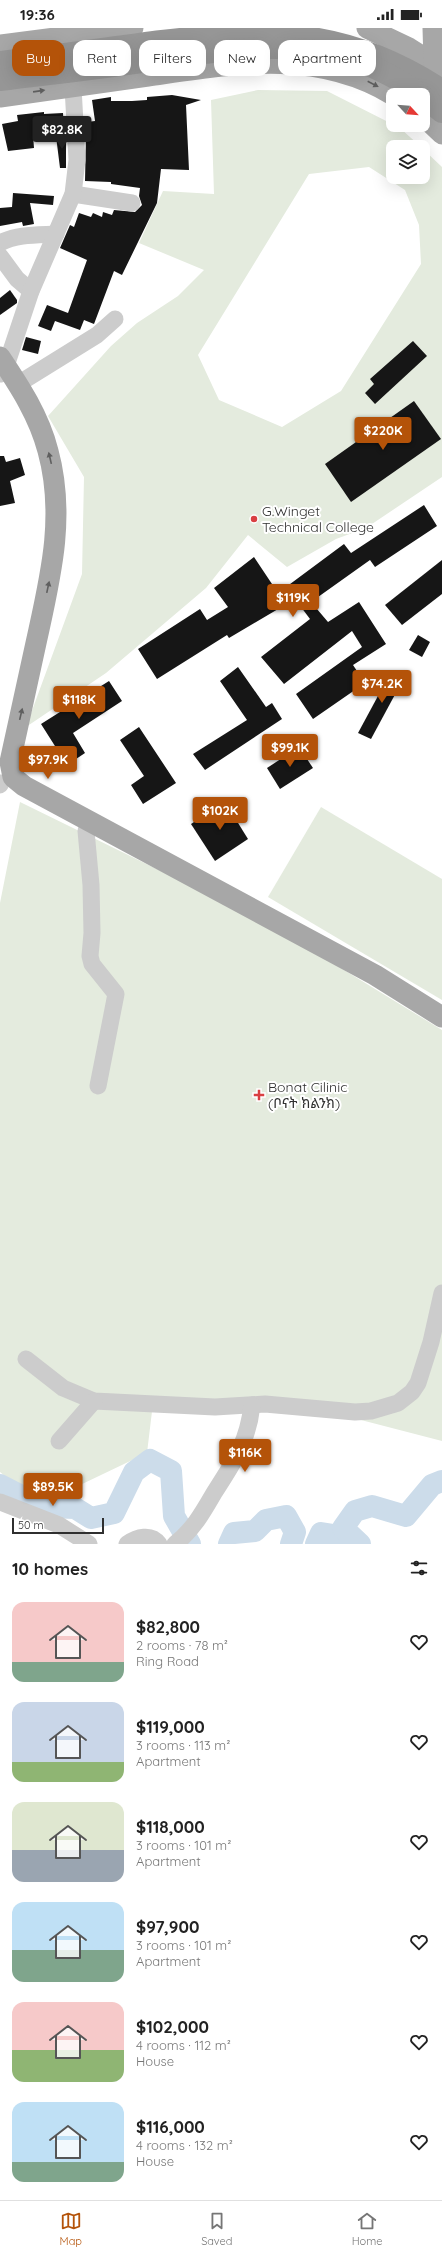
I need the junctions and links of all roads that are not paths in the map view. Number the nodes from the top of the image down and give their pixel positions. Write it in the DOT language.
graph roads {
  1 [pos="133,28"];
  2 [pos="367,28"];
  3 [pos="432,28"];
  4 [pos="38,35"];
  5 [pos="0,45"];
  6 [pos="0,62"];
  7 [pos="438,66"];
  8 [pos="0,80"];
  9 [pos="73,87"];
  10 [pos="410,88"];
  11 [pos="442,90"];
  12 [pos="386,91"];
  13 [pos="0,97"];
  14 [pos="430,102"];
  15 [pos="442,112"];
  16 [pos="430,123"];
  17 [pos="442,134"];
  18 [pos="73,194"];
  19 [pos="132,203"];
  20 [pos="56,234"];
  21 [pos="0,243"];
  22 [pos="0,256"];
  23 [pos="31,291"];
  24 [pos="115,319"];
  25 [pos="5,373"];
  26 [pos="0,746"];
  27 [pos="0,783"];
  28 [pos="86,832"];
  29 [pos="442,1018"];
  30 [pos="442,1032"];
  31 [pos="98,1086"];
  32 [pos="442,1293"];
  33 [pos="26,1359"];
  34 [pos="94,1401"];
  35 [pos="252,1404"];
  36 [pos="59,1441"];
  37 [pos="0,1502"];
  38 [pos="176,1543"];
  39 [pos="89,1544"];
  40 [pos="127,1544"];
  41 [pos="159,1544"];
  1 -- 4 [label="main road"];
  2 -- 7 [label="main road"];
  3 -- 7 [label="main road"];
  4 -- 5 [label="main road"];
  6 -- 11 [label="highway"];
  8 -- 10 [label="highway"];
  9 -- 12 [label="main road, one-way"];
  13 -- 9 [label="main road, one-way"];
  9 -- 18 [label="street"];
  14 -- 15 [label="highway"];
  16 -- 17 [label="main road"];
  18 -- 19 [label="street"];
  18 -- 20 [label="street"];
  20 -- 21 [label="street"];
  20 -- 23 [label="street"];
  22 -- 23 [label="street"];
  23 -- 25 [label="street"];
  24 -- 25 [label="street"];
  25 -- 26 [label="main road"];
  29 -- 25 [label="main road, one-way"];
  27 -- 28 [label="main road"];
  28 -- 30 [label="main road"];
  28 -- 31 [label="street"];
  32 -- 35 [label="street"];
  33 -- 34 [label="street"];
  34 -- 35 [label="street"];
  34 -- 36 [label="street"];
  35 -- 38 [label="street"];
  37 -- 39 [label="street"];
  40 -- 41 [label="street"];
}
